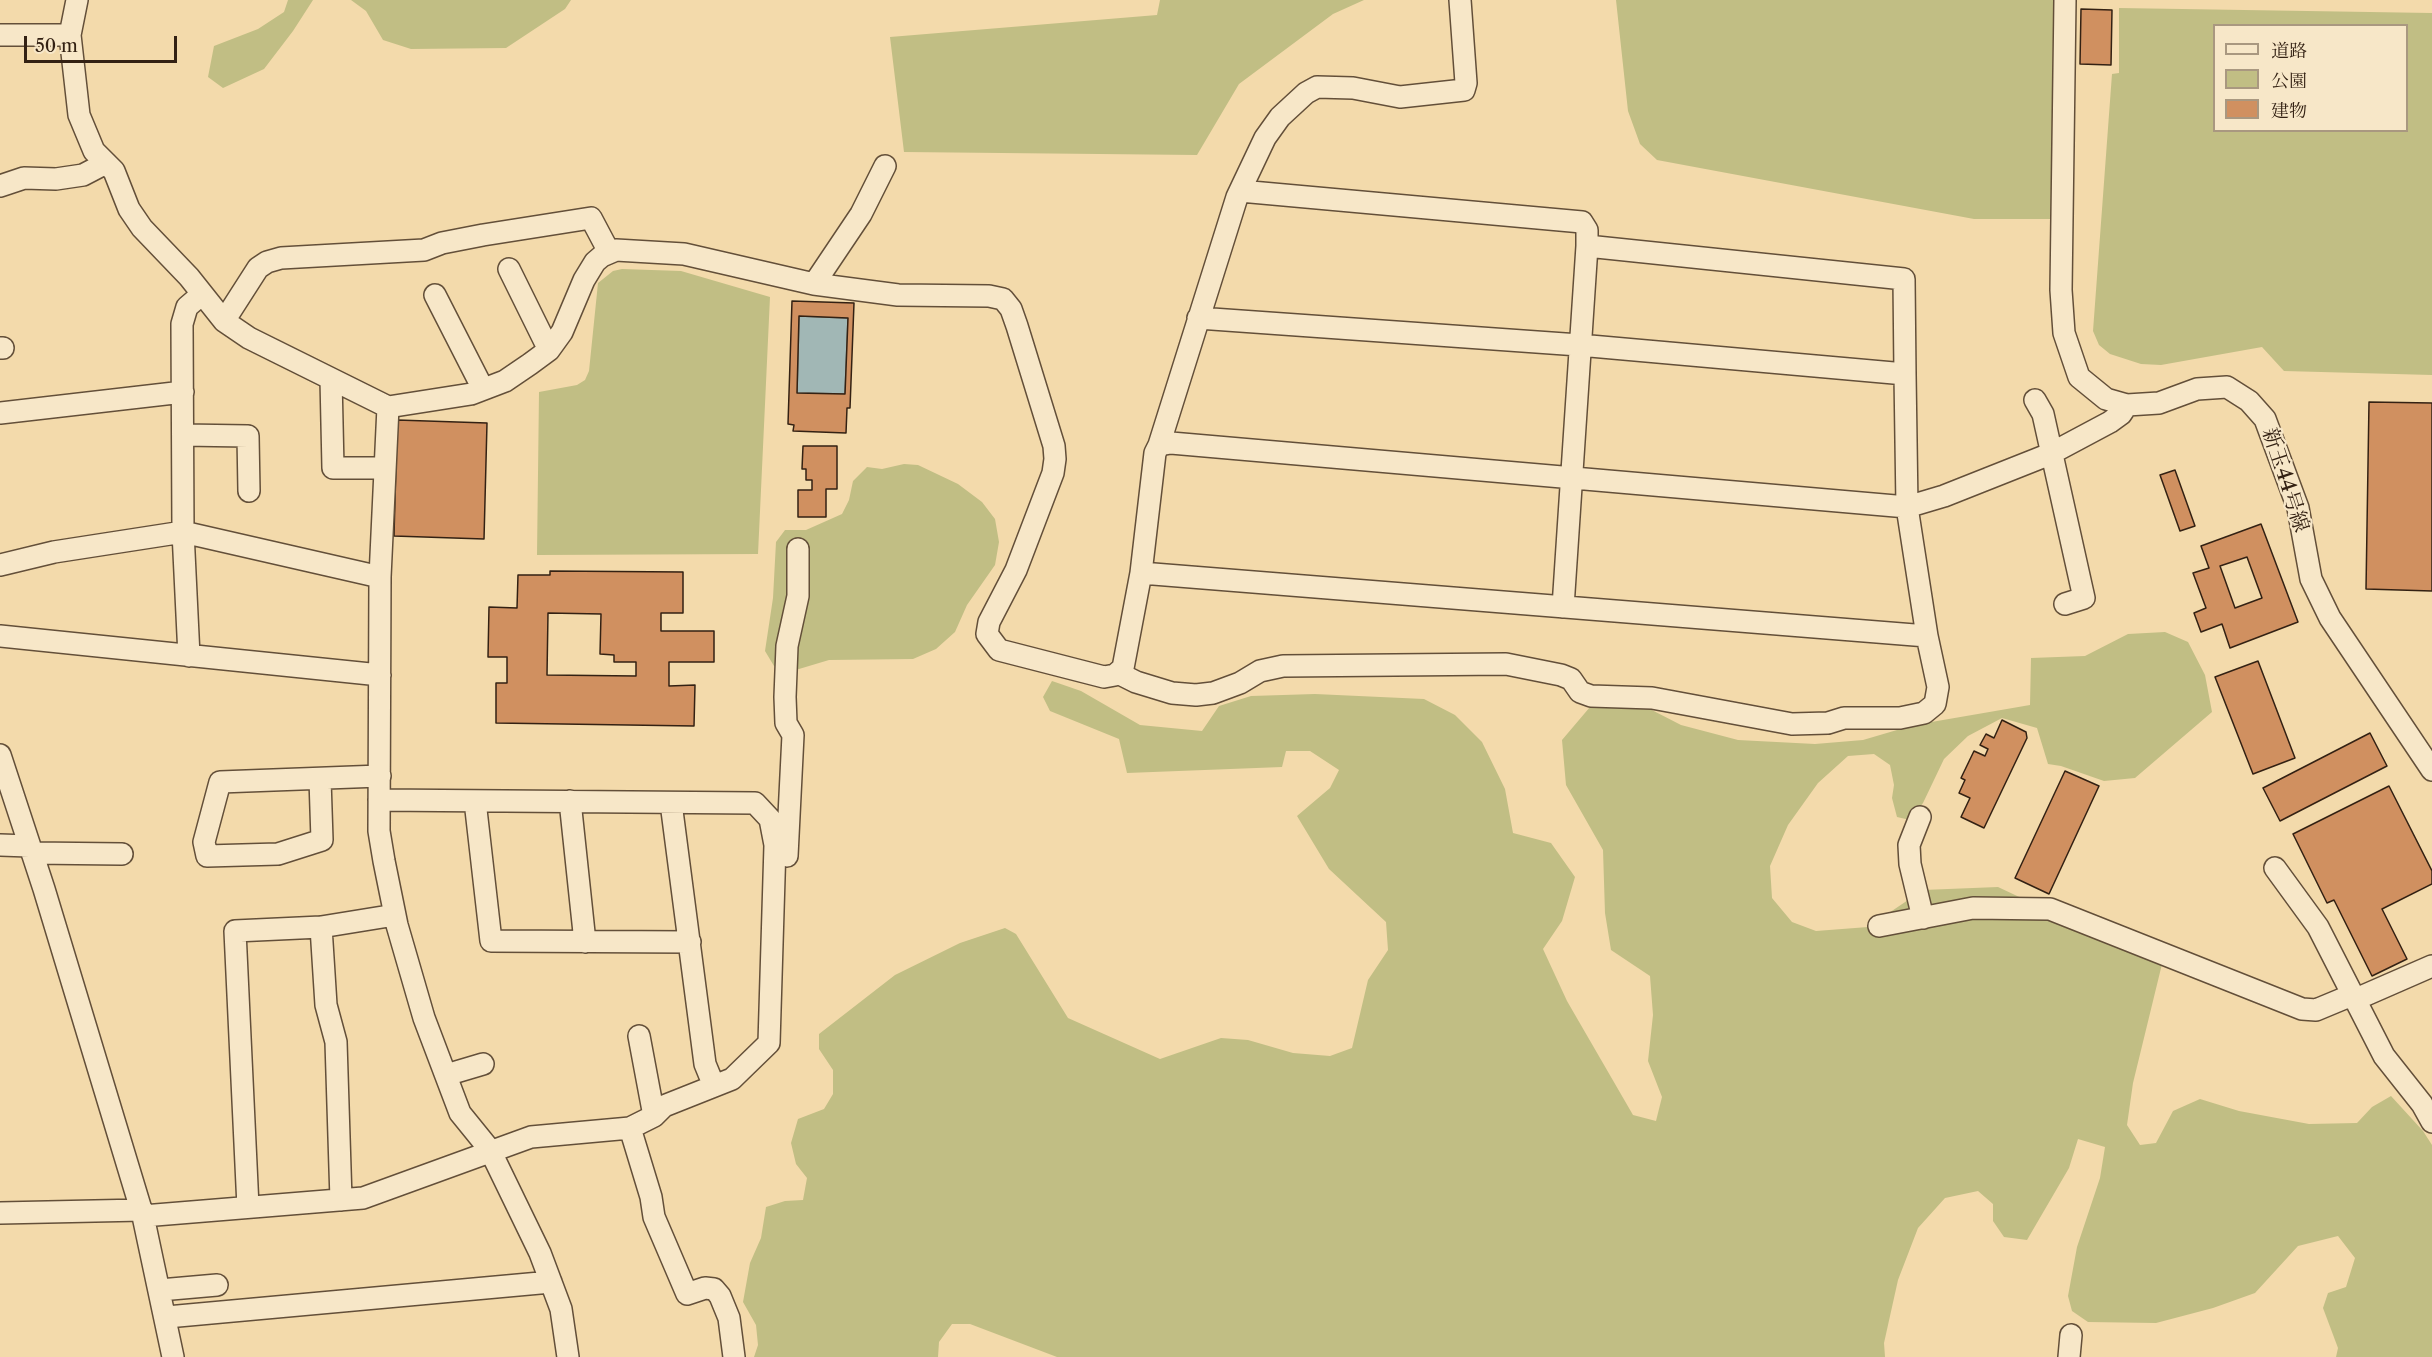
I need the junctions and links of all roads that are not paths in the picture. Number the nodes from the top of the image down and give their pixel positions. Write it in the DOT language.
graph roads {
  1 [pos="77,0"];
  2 [pos="1460,0"];
  3 [pos="2065,0"];
  4 [pos="0,35"];
  5 [pos="70,35"];
  6 [pos="106,163"];
  7 [pos="885,166"];
  8 [pos="0,186"];
  9 [pos="1240,190"];
  10 [pos="1587,246"];
  11 [pos="609,252"];
  12 [pos="509,269"];
  13 [pos="814,284"];
  14 [pos="201,294"];
  15 [pos="435,295"];
  16 [pos="1198,318"];
  17 [pos="224,321"];
  18 [pos="1579,345"];
  19 [pos="549,350"];
  20 [pos="1905,374"];
  21 [pos="331,379"];
  22 [pos="483,389"];
  23 [pos="183,392"];
  24 [pos="2036,400"];
  25 [pos="2127,405"];
  26 [pos="388,407"];
  27 [pos="0,413"];
  28 [pos="183,435"];
  29 [pos="1159,445"];
  30 [pos="2050,454"];
  31 [pos="385,468"];
  32 [pos="1569,477"];
  33 [pos="249,491"];
  34 [pos="1907,507"];
  35 [pos="183,532"];
  36 [pos="798,549"];
  37 [pos="0,565"];
  38 [pos="1141,573"];
  39 [pos="380,577"];
  40 [pos="2065,604"];
  41 [pos="1563,607"];
  42 [pos="0,636"];
  43 [pos="1928,636"];
  44 [pos="189,656"];
  45 [pos="1118,673"];
  46 [pos="380,675"];
  47 [pos="0,755"];
  48 [pos="2432,770"];
  49 [pos="380,776"];
  50 [pos="320,779"];
  51 [pos="379,800"];
  52 [pos="475,801"];
  53 [pos="570,801"];
  54 [pos="671,803"];
  55 [pos="1920,817"];
  56 [pos="0,845"];
  57 [pos="31,850"];
  58 [pos="122,854"];
  59 [pos="2275,868"];
  60 [pos="774,888"];
  61 [pos="395,915"];
  62 [pos="1923,918"];
  63 [pos="1879,926"];
  64 [pos="321,927"];
  65 [pos="585,942"];
  66 [pos="690,942"];
  67 [pos="2432,966"];
  68 [pos="2353,998"];
  69 [pos="639,1036"];
  70 [pos="483,1064"];
  71 [pos="446,1076"];
  72 [pos="714,1086"];
  73 [pos="654,1116"];
  74 [pos="2432,1122"];
  75 [pos="630,1128"];
  76 [pos="490,1150"];
  77 [pos="341,1200"];
  78 [pos="248,1207"];
  79 [pos="0,1213"];
  80 [pos="142,1213"];
  81 [pos="551,1282"];
  82 [pos="217,1284"];
  83 [pos="160,1290"];
  84 [pos="166,1317"];
  85 [pos="2071,1335"];
  86 [pos="173,1357"];
  87 [pos="568,1357"];
  88 [pos="734,1357"];
  89 [pos="2069,1357"];
  1 -- 5 [label="street"];
  2 -- 9 [label="street"];
  3 -- 25 [label="street, 新玉44号線"];
  4 -- 5 [label="street"];
  5 -- 6 [label="street"];
  6 -- 8 [label="street"];
  6 -- 14 [label="street"];
  7 -- 13 [label="street"];
  9 -- 10 [label="street"];
  9 -- 16 [label="street"];
  10 -- 18 [label="street"];
  10 -- 20 [label="street"];
  11 -- 13 [label="street"];
  11 -- 17 [label="street"];
  11 -- 19 [label="street"];
  12 -- 19 [label="street"];
  13 -- 45 [label="street"];
  14 -- 17 [label="street"];
  14 -- 23 [label="street"];
  15 -- 22 [label="street"];
  16 -- 18 [label="street"];
  16 -- 29 [label="street"];
  17 -- 21 [label="street"];
  18 -- 20 [label="street"];
  18 -- 32 [label="street"];
  19 -- 22 [label="street"];
  20 -- 34 [label="street"];
  21 -- 26 [label="street"];
  21 -- 31 [label="street"];
  22 -- 26 [label="street"];
  23 -- 27 [label="street"];
  23 -- 28 [label="street"];
  24 -- 30 [label="street"];
  25 -- 30 [label="street"];
  25 -- 48 [label="street, 新玉44号線"];
  26 -- 31 [label="street"];
  28 -- 33 [label="street"];
  28 -- 35 [label="street"];
  29 -- 32 [label="street"];
  29 -- 38 [label="street"];
  30 -- 34 [label="street"];
  30 -- 40 [label="street"];
  31 -- 39 [label="street"];
  32 -- 34 [label="street"];
  32 -- 41 [label="street"];
  34 -- 43 [label="street"];
  35 -- 37 [label="street"];
  35 -- 39 [label="street"];
  35 -- 44 [label="street"];
  36 -- 60 [label="street"];
  38 -- 41 [label="street"];
  38 -- 45 [label="street"];
  39 -- 46 [label="street"];
  41 -- 43 [label="street"];
  42 -- 44 [label="street"];
  43 -- 45 [label="street"];
  44 -- 46 [label="street"];
  46 -- 49 [label="street"];
  47 -- 57 [label="street"];
  49 -- 50 [label="street"];
  49 -- 51 [label="street"];
  50 -- 50 [label="street"];
  51 -- 52 [label="street"];
  51 -- 61 [label="street"];
  52 -- 53 [label="street"];
  52 -- 65 [label="street"];
  53 -- 54 [label="street"];
  53 -- 65 [label="street"];
  54 -- 60 [label="street"];
  54 -- 66 [label="street"];
  55 -- 62 [label="street"];
  56 -- 57 [label="street"];
  57 -- 58 [label="street"];
  57 -- 80 [label="street"];
  59 -- 68 [label="street"];
  60 -- 72 [label="street"];
  61 -- 64 [label="street"];
  61 -- 71 [label="street"];
  62 -- 63 [label="street"];
  62 -- 68 [label="street"];
  64 -- 77 [label="street"];
  64 -- 78 [label="street"];
  65 -- 66 [label="street"];
  66 -- 72 [label="street"];
  67 -- 68 [label="street"];
  68 -- 74 [label="street"];
  69 -- 73 [label="street"];
  70 -- 71 [label="street"];
  71 -- 76 [label="street"];
  72 -- 73 [label="street"];
  73 -- 75 [label="street"];
  75 -- 76 [label="street"];
  75 -- 88 [label="street"];
  76 -- 77 [label="street"];
  76 -- 81 [label="street"];
  77 -- 78 [label="street"];
  78 -- 80 [label="street"];
  79 -- 80 [label="street"];
  80 -- 83 [label="street"];
  81 -- 84 [label="street"];
  81 -- 87 [label="street"];
  82 -- 83 [label="street"];
  83 -- 84 [label="street"];
  84 -- 86 [label="street"];
  85 -- 89 [label="street"];
}
